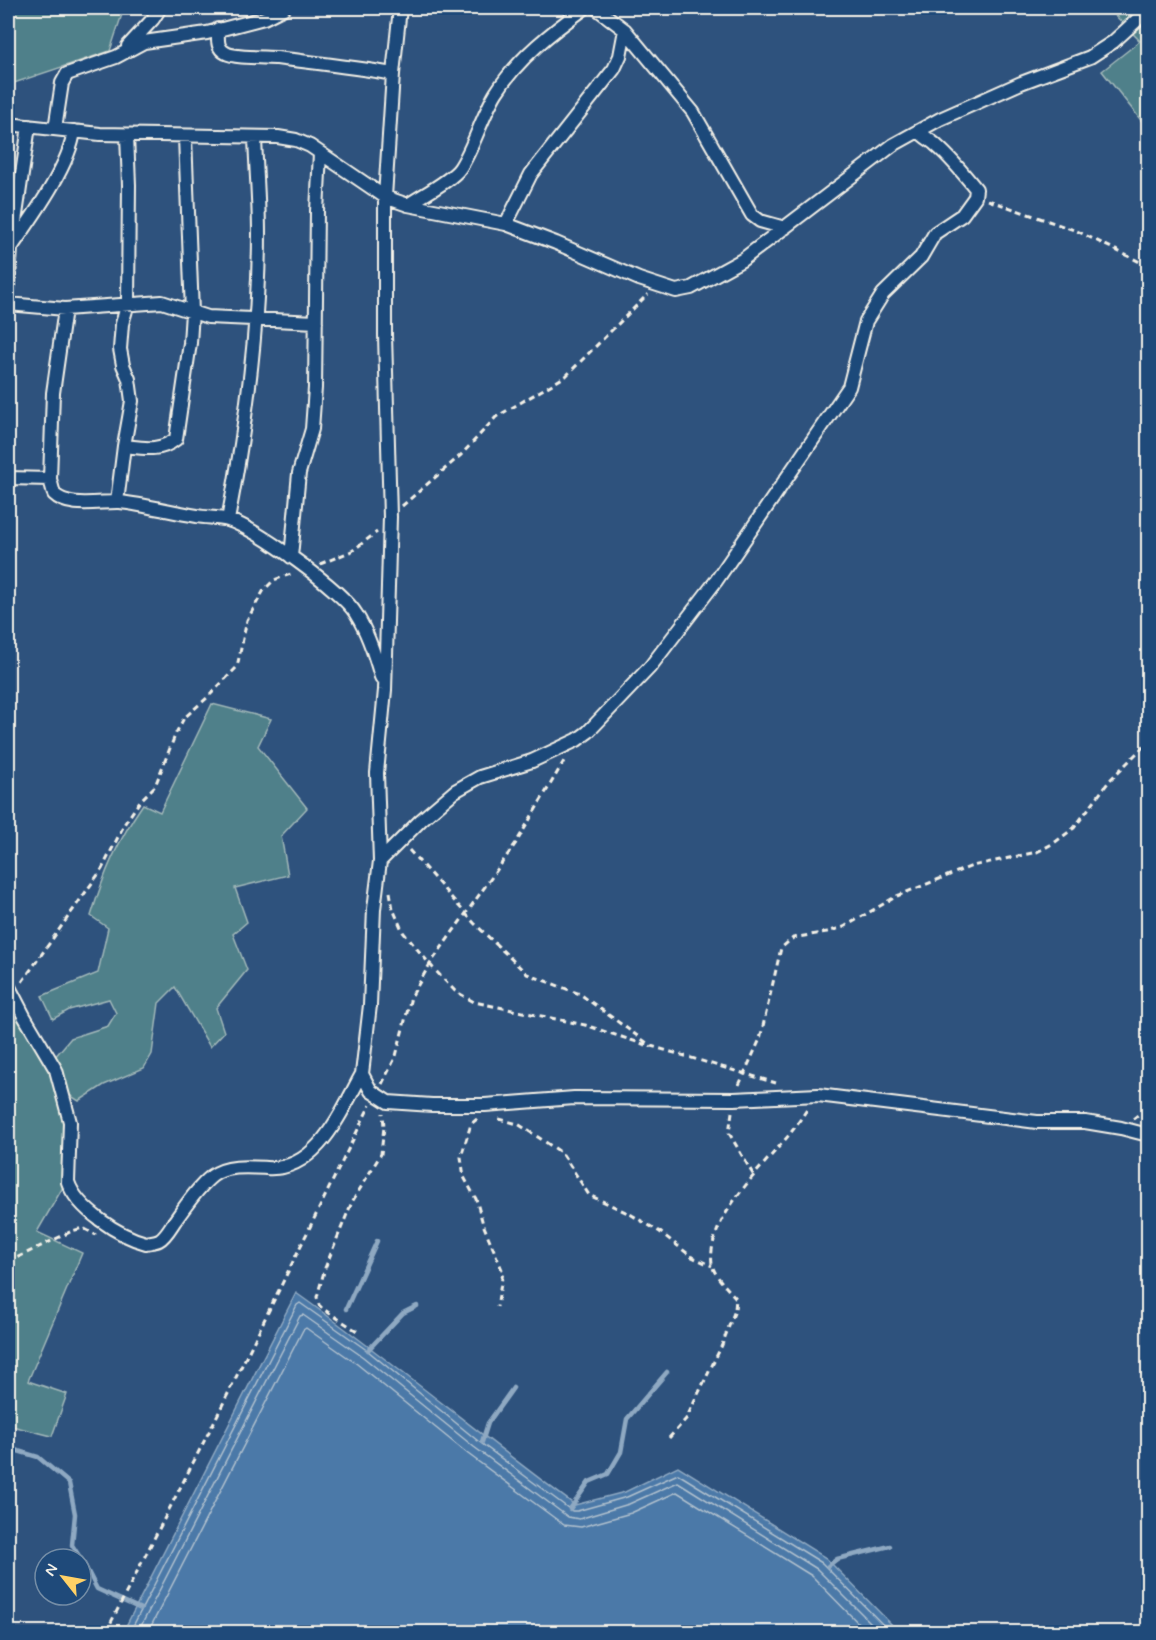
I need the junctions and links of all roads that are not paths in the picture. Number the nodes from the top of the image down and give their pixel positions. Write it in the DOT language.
graph roads {
  1 [pos="160,8"];
  2 [pos="284,8"];
  3 [pos="400,8"];
  4 [pos="585,8"];
  5 [pos="596,8"];
  6 [pos="1149,10"];
  7 [pos="218,29"];
  8 [pos="625,30"];
  9 [pos="116,57"];
  10 [pos="393,74"];
  11 [pos="8,124"];
  12 [pos="29,126"];
  13 [pos="55,129"];
  14 [pos="74,130"];
  15 [pos="919,131"];
  16 [pos="127,135"];
  17 [pos="184,137"];
  18 [pos="255,137"];
  19 [pos="320,153"];
  20 [pos="385,197"];
  21 [pos="408,205"];
  22 [pos="506,224"];
  23 [pos="786,228"];
  24 [pos="9,250"];
  25 [pos="8,292"];
  26 [pos="128,303"];
  27 [pos="8,304"];
  28 [pos="65,309"];
  29 [pos="192,312"];
  30 [pos="256,320"];
  31 [pos="316,322"];
  32 [pos="124,446"];
  33 [pos="8,478"];
  34 [pos="50,478"];
  35 [pos="117,502"];
  36 [pos="228,520"];
  37 [pos="291,557"];
  38 [pos="385,690"];
  39 [pos="380,861"];
  40 [pos="11,991"];
  41 [pos="362,1074"];
  42 [pos="1149,1136"];
  1 -- 9 [label="street"];
  2 -- 7 [label="street"];
  3 -- 10 [label="street"];
  4 -- 21 [label="street"];
  5 -- 8 [label="street"];
  6 -- 15 [label="street"];
  7 -- 9 [label="street"];
  7 -- 10 [label="street"];
  8 -- 22 [label="street"];
  8 -- 23 [label="street"];
  9 -- 13 [label="street"];
  10 -- 20 [label="street"];
  11 -- 12 [label="street"];
  12 -- 13 [label="street"];
  12 -- 24 [label="street"];
  13 -- 14 [label="street"];
  14 -- 16 [label="street"];
  14 -- 24 [label="street"];
  15 -- 23 [label="street"];
  15 -- 39 [label="street"];
  16 -- 17 [label="street"];
  16 -- 26 [label="street"];
  17 -- 18 [label="street"];
  17 -- 29 [label="street"];
  18 -- 19 [label="street"];
  18 -- 30 [label="street"];
  19 -- 20 [label="street"];
  19 -- 31 [label="street"];
  20 -- 21 [label="street"];
  20 -- 38 [label="street"];
  21 -- 22 [label="street"];
  22 -- 23 [label="street"];
  24 -- 25 [label="street"];
  26 -- 28 [label="street"];
  26 -- 29 [label="street"];
  26 -- 32 [label="street"];
  27 -- 28 [label="street"];
  28 -- 34 [label="street"];
  29 -- 30 [label="street"];
  29 -- 32 [label="street"];
  30 -- 31 [label="street"];
  30 -- 36 [label="street"];
  31 -- 37 [label="street"];
  32 -- 35 [label="street"];
  33 -- 34 [label="street"];
  34 -- 35 [label="street"];
  35 -- 36 [label="street"];
  36 -- 37 [label="street"];
  37 -- 38 [label="street"];
  38 -- 39 [label="street"];
  39 -- 41 [label="street"];
  40 -- 41 [label="street"];
  41 -- 42 [label="street"];
}
